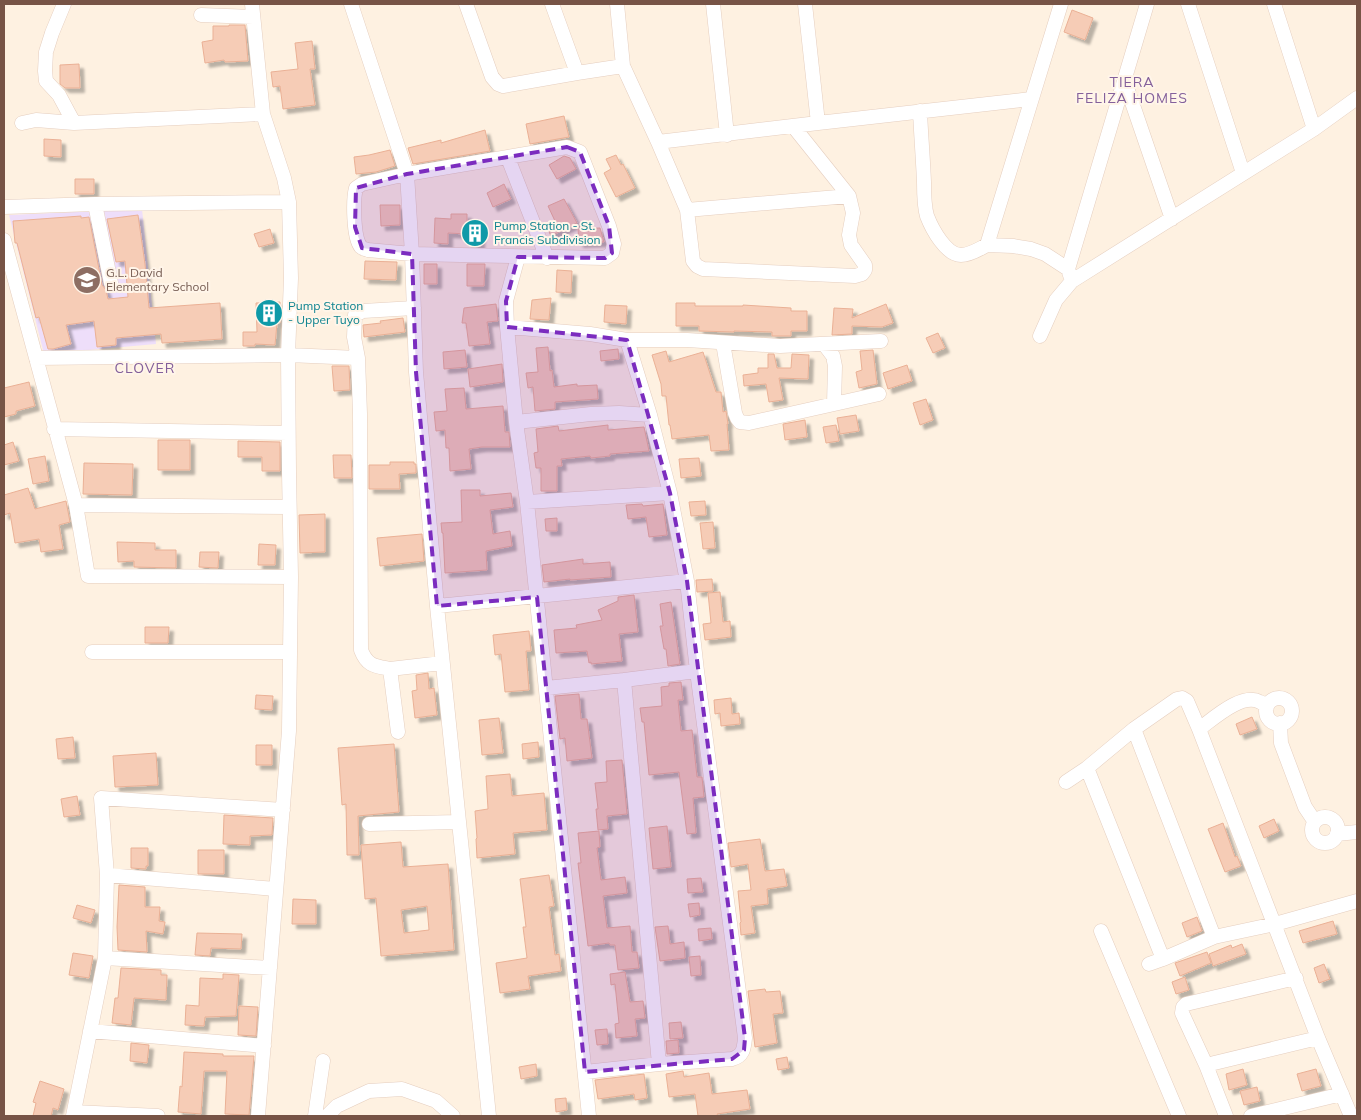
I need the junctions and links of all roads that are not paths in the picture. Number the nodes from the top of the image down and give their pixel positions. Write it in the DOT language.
graph roads {
  1 [pos="64,4"];
  2 [pos="351,4"];
  3 [pos="466,4"];
  4 [pos="552,4"];
  5 [pos="617,4"];
  6 [pos="713,4"];
  7 [pos="805,4"];
  8 [pos="1061,4"];
  9 [pos="1147,4"];
  10 [pos="1188,4"];
  11 [pos="1274,4"];
  12 [pos="253,10"];
  13 [pos="201,15"];
  14 [pos="623,66"];
  15 [pos="577,73"];
  16 [pos="1124,79"];
  17 [pos="1357,98"];
  18 [pos="1031,99"];
  19 [pos="920,112"];
  20 [pos="263,114"];
  21 [pos="22,123"];
  22 [pos="74,123"];
  23 [pos="818,124"];
  24 [pos="793,126"];
  25 [pos="1314,129"];
  26 [pos="727,135"];
  27 [pos="658,142"];
  28 [pos="508,158"];
  29 [pos="1243,173"];
  30 [pos="406,174"];
  31 [pos="849,196"];
  32 [pos="289,202"];
  33 [pos="95,204"];
  34 [pos="4,207"];
  35 [pos="687,210"];
  36 [pos="1172,219"];
  37 [pos="4,240"];
  38 [pos="986,245"];
  39 [pos="412,254"];
  40 [pos="518,257"];
  41 [pos="6,258"];
  42 [pos="547,258"];
  43 [pos="1070,275"];
  44 [pos="111,283"];
  45 [pos="414,308"];
  46 [pos="507,327"];
  47 [pos="1040,336"];
  48 [pos="627,340"];
  49 [pos="881,341"];
  50 [pos="723,343"];
  51 [pos="824,344"];
  52 [pos="288,355"];
  53 [pos="36,358"];
  54 [pos="358,358"];
  55 [pos="879,394"];
  56 [pos="834,404"];
  57 [pos="650,416"];
  58 [pos="516,422"];
  59 [pos="54,429"];
  60 [pos="288,433"];
  61 [pos="670,493"];
  62 [pos="527,502"];
  63 [pos="76,505"];
  64 [pos="290,507"];
  65 [pos="291,577"];
  66 [pos="687,581"];
  67 [pos="537,597"];
  68 [pos="436,606"];
  69 [pos="92,652"];
  70 [pos="290,652"];
  71 [pos="442,663"];
  72 [pos="390,669"];
  73 [pos="697,671"];
  74 [pos="624,680"];
  75 [pos="546,688"];
  76 [pos="1267,707"];
  77 [pos="1280,724"];
  78 [pos="1134,729"];
  79 [pos="1199,730"];
  80 [pos="398,732"];
  81 [pos="1087,768"];
  82 [pos="1066,782"];
  83 [pos="283,810"];
  84 [pos="459,822"];
  85 [pos="1315,822"];
  86 [pos="368,824"];
  87 [pos="1357,832"];
  88 [pos="1337,834"];
  89 [pos="107,875"];
  90 [pos="276,889"];
  91 [pos="1357,901"];
  92 [pos="1275,924"];
  93 [pos="1101,931"];
  94 [pos="1214,937"];
  95 [pos="105,958"];
  96 [pos="1163,959"];
  97 [pos="1149,964"];
  98 [pos="270,968"];
  99 [pos="1296,978"];
  100 [pos="90,1031"];
  101 [pos="1318,1038"];
  102 [pos="264,1046"];
  103 [pos="323,1061"];
  104 [pos="659,1064"];
  105 [pos="1206,1065"];
  106 [pos="585,1072"];
  107 [pos="1342,1094"];
  108 [pos="74,1114"];
  109 [pos="158,1116"];
  110 [pos="258,1116"];
  111 [pos="315,1116"];
  112 [pos="327,1116"];
  113 [pos="453,1116"];
  114 [pos="489,1116"];
  115 [pos="589,1116"];
  116 [pos="1179,1116"];
  117 [pos="1226,1116"];
  118 [pos="1251,1116"];
  119 [pos="1351,1116"];
  1 -- 22 [label="street"];
  2 -- 30 [label="street"];
  3 -- 15 [label="street"];
  4 -- 15 [label="street"];
  5 -- 14 [label="street"];
  6 -- 26 [label="street"];
  7 -- 23 [label="street"];
  8 -- 18 [label="street"];
  9 -- 16 [label="street"];
  10 -- 29 [label="street"];
  11 -- 25 [label="street"];
  12 -- 13 [label="street"];
  12 -- 20 [label="street"];
  14 -- 15 [label="street"];
  14 -- 27 [label="street"];
  16 -- 36 [label="street"];
  16 -- 43 [label="street"];
  17 -- 25 [label="street"];
  18 -- 19 [label="street"];
  18 -- 38 [label="street"];
  19 -- 23 [label="street"];
  19 -- 38 [label="street"];
  20 -- 22 [label="street"];
  20 -- 32 [label="street"];
  21 -- 22 [label="street"];
  23 -- 24 [label="street"];
  24 -- 26 [label="street"];
  24 -- 31 [label="street"];
  25 -- 29 [label="street"];
  26 -- 27 [label="street"];
  27 -- 35 [label="street"];
  28 -- 30 [label="street"];
  28 -- 42 [label="street"];
  28 -- 42 [label="street"];
  29 -- 36 [label="street"];
  30 -- 39 [label="street"];
  30 -- 39 [label="street"];
  31 -- 35 [label="street"];
  31 -- 35 [label="street"];
  32 -- 33 [label="street"];
  32 -- 52 [label="street"];
  33 -- 34 [label="street"];
  33 -- 44 [label="street"];
  36 -- 43 [label="street"];
  37 -- 41 [label="street"];
  38 -- 43 [label="street"];
  39 -- 40 [label="street"];
  39 -- 45 [label="street"];
  40 -- 42 [label="street"];
  40 -- 46 [label="street"];
  41 -- 53 [label="street"];
  43 -- 47 [label="street"];
  45 -- 54 [label="street"];
  45 -- 68 [label="street"];
  46 -- 48 [label="street"];
  46 -- 58 [label="street"];
  48 -- 50 [label="street"];
  48 -- 57 [label="street"];
  49 -- 51 [label="street"];
  50 -- 51 [label="street"];
  50 -- 56 [label="street"];
  51 -- 56 [label="street"];
  52 -- 53 [label="street"];
  52 -- 54 [label="street"];
  52 -- 60 [label="street"];
  53 -- 59 [label="street"];
  54 -- 72 [label="street"];
  55 -- 56 [label="street"];
  57 -- 58 [label="street"];
  57 -- 61 [label="street"];
  58 -- 62 [label="street"];
  59 -- 60 [label="street"];
  59 -- 63 [label="street"];
  60 -- 64 [label="street"];
  61 -- 62 [label="street"];
  61 -- 66 [label="street"];
  62 -- 67 [label="street"];
  63 -- 64 [label="street"];
  63 -- 65 [label="street"];
  64 -- 65 [label="street"];
  65 -- 70 [label="street"];
  66 -- 67 [label="street"];
  66 -- 73 [label="street"];
  67 -- 68 [label="street"];
  67 -- 75 [label="street"];
  68 -- 71 [label="street"];
  69 -- 70 [label="street"];
  70 -- 83 [label="street"];
  71 -- 72 [label="street"];
  71 -- 84 [label="street"];
  72 -- 80 [label="street"];
  73 -- 74 [label="street"];
  73 -- 104 [label="street"];
  74 -- 75 [label="street"];
  74 -- 104 [label="street"];
  75 -- 106 [label="street"];
  76 -- 77 [label="street"];
  76 -- 77 [label="street"];
  76 -- 79 [label="street"];
  77 -- 85 [label="street"];
  78 -- 79 [label="street"];
  78 -- 81 [label="street"];
  78 -- 94 [label="street"];
  79 -- 92 [label="street"];
  81 -- 82 [label="street"];
  81 -- 96 [label="street"];
  83 -- 89 [label="street"];
  83 -- 90 [label="street"];
  84 -- 86 [label="street"];
  84 -- 114 [label="street"];
  85 -- 88 [label="street"];
  85 -- 88 [label="street"];
  87 -- 88 [label="street"];
  89 -- 90 [label="street"];
  89 -- 95 [label="street"];
  90 -- 98 [label="street"];
  91 -- 92 [label="street"];
  92 -- 94 [label="street"];
  92 -- 99 [label="street"];
  93 -- 116 [label="street"];
  94 -- 96 [label="street"];
  95 -- 98 [label="street"];
  95 -- 100 [label="street"];
  96 -- 97 [label="street"];
  98 -- 102 [label="street"];
  99 -- 101 [label="street"];
  99 -- 105 [label="street"];
  100 -- 102 [label="street"];
  100 -- 108 [label="street"];
  101 -- 105 [label="street"];
  101 -- 107 [label="street"];
  102 -- 110 [label="street"];
  103 -- 111 [label="street"];
  104 -- 106 [label="street"];
  105 -- 117 [label="street"];
  106 -- 115 [label="street"];
  107 -- 118 [label="street"];
  107 -- 119 [label="street"];
  108 -- 109 [label="street"];
  112 -- 113 [label="street"];
}
